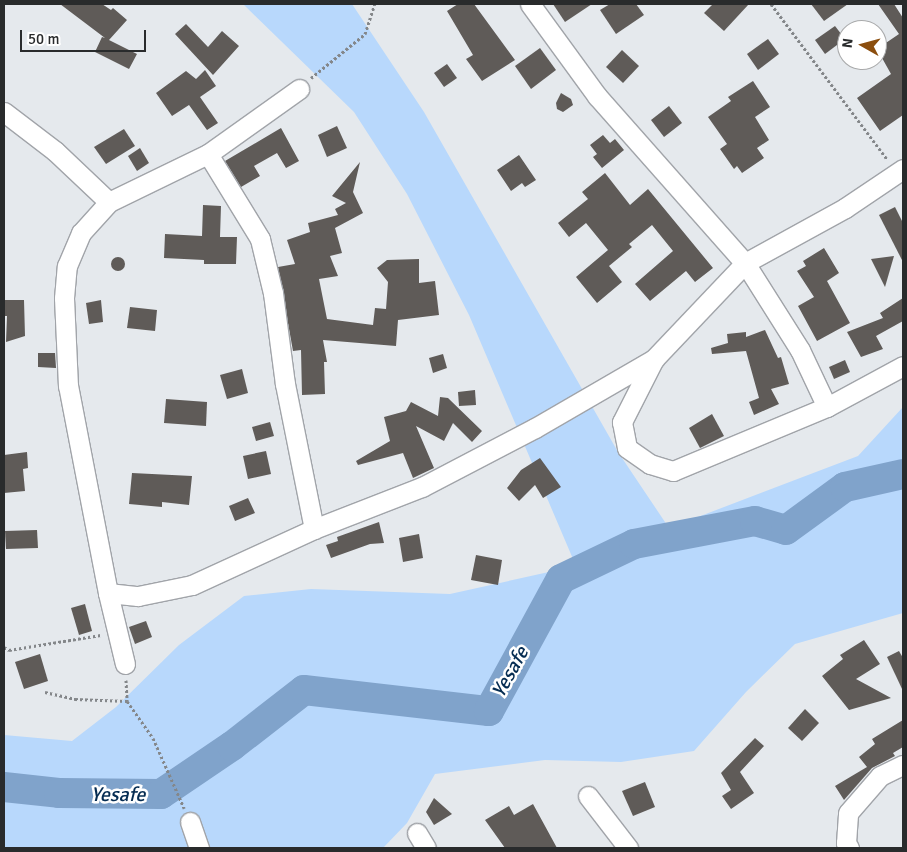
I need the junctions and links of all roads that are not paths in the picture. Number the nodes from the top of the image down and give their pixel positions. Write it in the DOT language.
graph roads {
  1 [pos="530,4"];
  2 [pos="299,89"];
  3 [pos="4,112"];
  4 [pos="208,154"];
  5 [pos="900,171"];
  6 [pos="110,202"];
  7 [pos="745,263"];
  8 [pos="654,359"];
  9 [pos="903,366"];
  10 [pos="827,407"];
  11 [pos="314,529"];
  12 [pos="108,593"];
  13 [pos="125,664"];
  14 [pos="903,765"];
  15 [pos="588,796"];
  16 [pos="187,815"];
  17 [pos="199,848"];
  18 [pos="628,848"];
  19 [pos="850,848"];
  1 -- 7 [label="street"];
  2 -- 4 [label="street"];
  3 -- 6 [label="street"];
  4 -- 6 [label="street"];
  4 -- 11 [label="street"];
  5 -- 7 [label="street"];
  6 -- 12 [label="street"];
  7 -- 8 [label="street"];
  7 -- 10 [label="street"];
  8 -- 10 [label="street"];
  8 -- 11 [label="street"];
  9 -- 10 [label="street"];
  11 -- 12 [label="street"];
  12 -- 13 [label="street"];
  14 -- 19 [label="street"];
  15 -- 18 [label="street"];
  16 -- 17 [label="street"];
}
